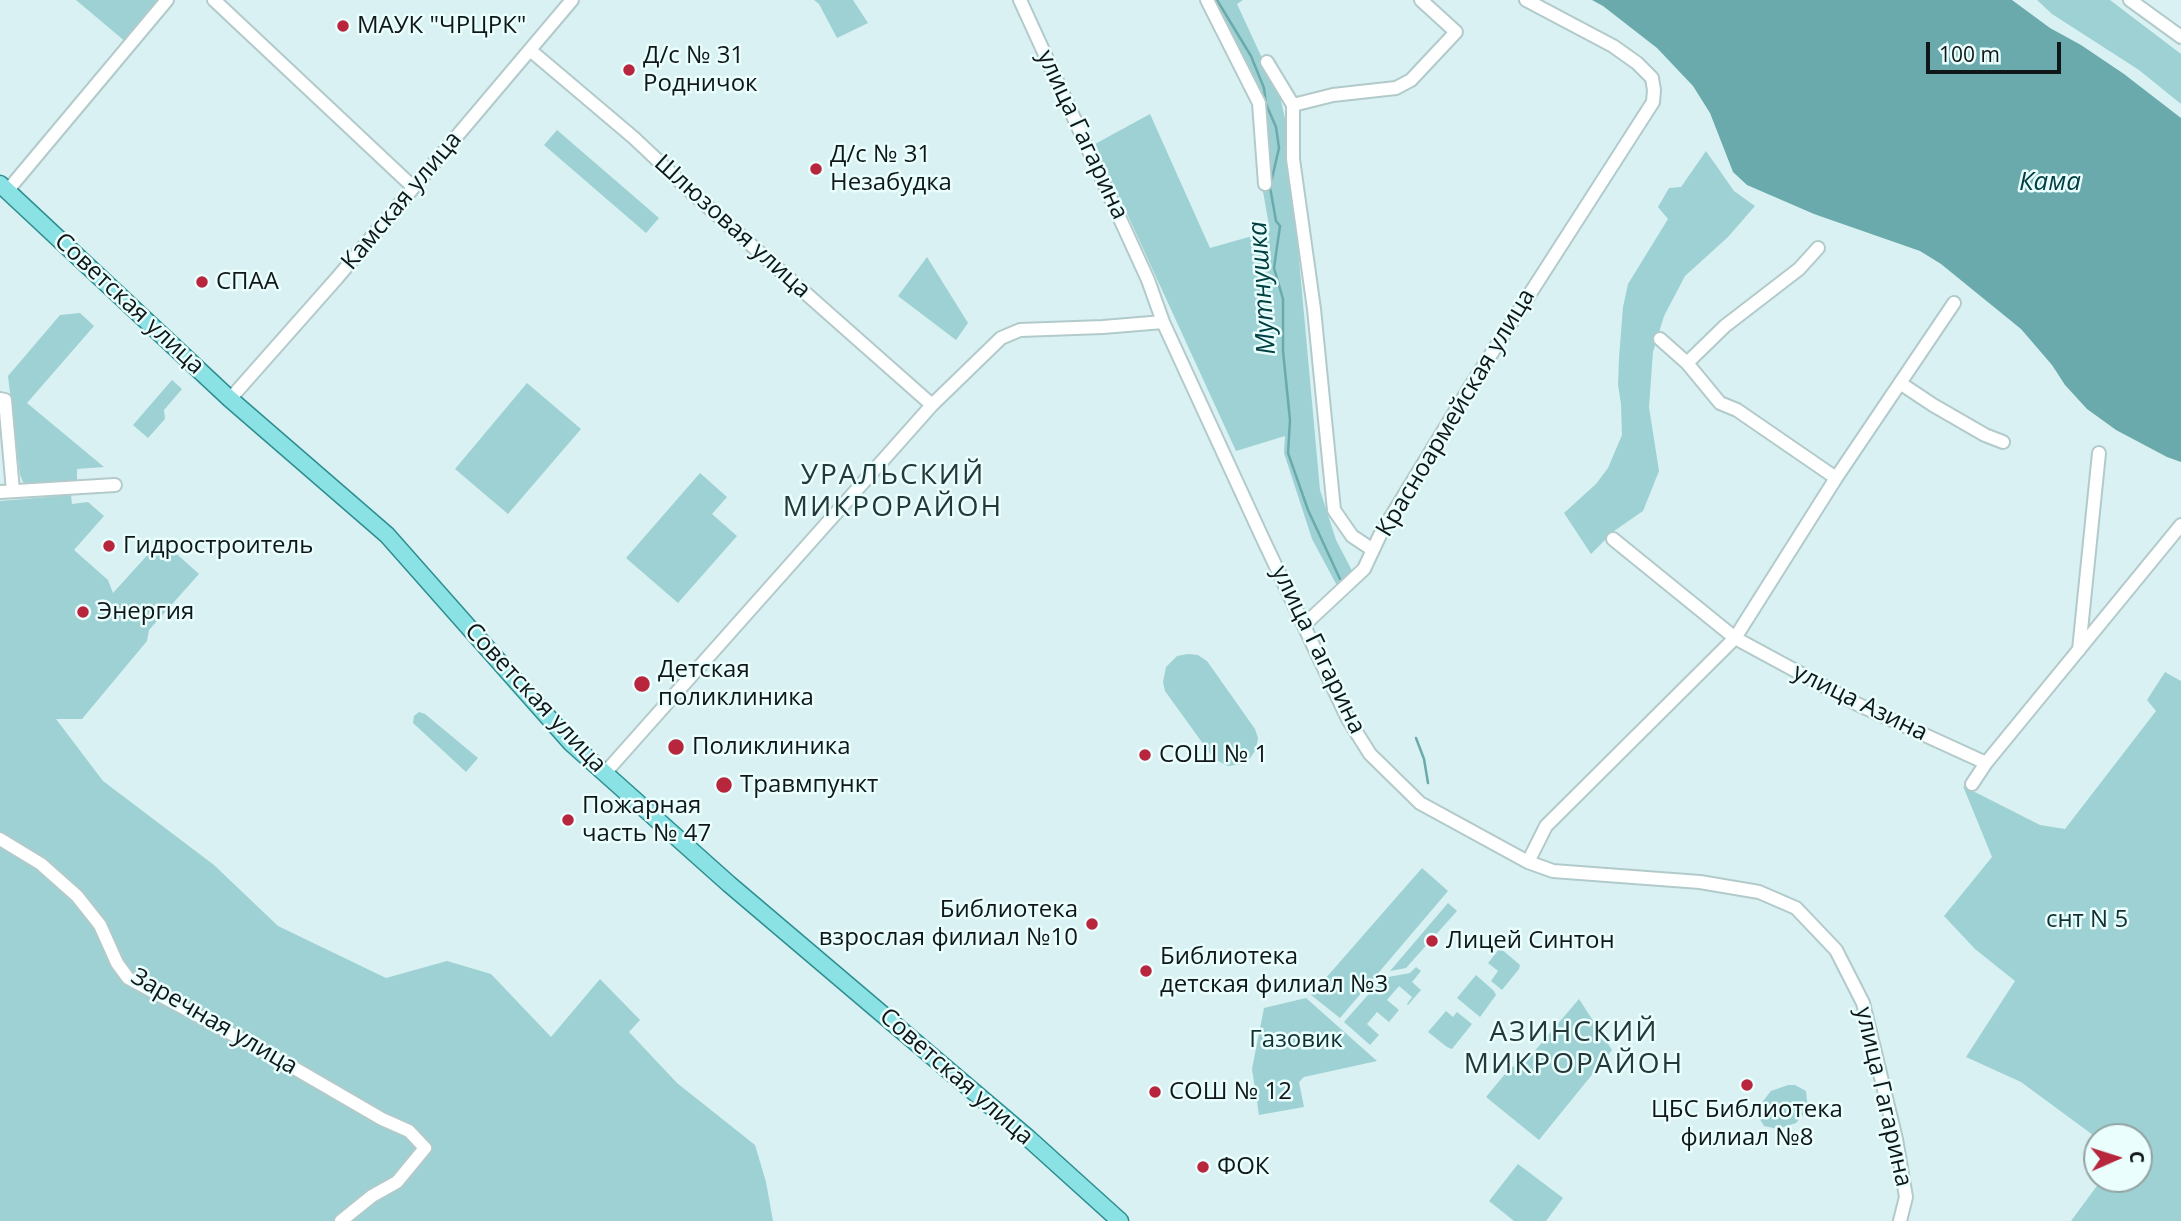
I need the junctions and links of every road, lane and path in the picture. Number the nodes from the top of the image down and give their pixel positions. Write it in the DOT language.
graph roads {
  1 [pos="167,0"];
  2 [pos="214,0"];
  3 [pos="1020,0"];
  4 [pos="1207,0"];
  5 [pos="1421,0"];
  6 [pos="1526,0"];
  7 [pos="2130,0"];
  8 [pos="567,2"];
  9 [pos="2181,37"];
  10 [pos="530,50"];
  11 [pos="1267,62"];
  12 [pos="1293,105"];
  13 [pos="1265,184"];
  14 [pos="4,187"];
  15 [pos="413,187"];
  16 [pos="1818,248"];
  17 [pos="1954,303"];
  18 [pos="1163,322"];
  19 [pos="1660,340"];
  20 [pos="1687,363"];
  21 [pos="1900,383"];
  22 [pos="0,399"];
  23 [pos="230,399"];
  24 [pos="932,404"];
  25 [pos="2003,442"];
  26 [pos="2099,453"];
  27 [pos="1836,478"];
  28 [pos="115,485"];
  29 [pos="7,491"];
  30 [pos="2181,525"];
  31 [pos="1614,539"];
  32 [pos="1373,550"];
  33 [pos="1304,625"];
  34 [pos="1735,638"];
  35 [pos="2079,650"];
  36 [pos="1986,763"];
  37 [pos="605,773"];
  38 [pos="1972,784"];
  39 [pos="0,839"];
  40 [pos="1528,862"];
  41 [pos="341,1221"];
  42 [pos="1120,1221"];
  43 [pos="1900,1221"];
  1 -- 14 [label="street"];
  2 -- 15 [label="street"];
  3 -- 18 [label="street, улица Гагарина"];
  4 -- 13 [label="street"];
  5 -- 12 [label="street"];
  6 -- 32 [label="street, Красноармейская улица"];
  7 -- 9 [label="street"];
  8 -- 10 [label="street, Камская улица"];
  10 -- 15 [label="street, Камская улица"];
  10 -- 24 [label="street, Шлюзовая улица"];
  11 -- 12 [label="street"];
  12 -- 32 [label="street, Красноармейская улица"];
  14 -- 23 [label="main road, Советская улица"];
  15 -- 23 [label="street, Камская улица"];
  16 -- 20 [label="street"];
  17 -- 21 [label="street"];
  18 -- 24 [label="street"];
  18 -- 33 [label="street, улица Гагарина"];
  19 -- 20 [label="street"];
  20 -- 27 [label="street"];
  21 -- 25 [label="street"];
  21 -- 27 [label="street"];
  22 -- 29 [label="street"];
  23 -- 37 [label="main road, Советская улица"];
  24 -- 37 [label="street"];
  26 -- 35 [label="street"];
  27 -- 34 [label="street"];
  28 -- 29 [label="street"];
  30 -- 35 [label="street"];
  31 -- 34 [label="street, улица Азина"];
  32 -- 33 [label="street"];
  33 -- 40 [label="street, улица Гагарина"];
  34 -- 36 [label="street, улица Азина"];
  34 -- 40 [label="street"];
  35 -- 36 [label="street"];
  36 -- 38 [label="street"];
  37 -- 42 [label="main road, Советская улица"];
  39 -- 41 [label="street, Заречная улица"];
  40 -- 43 [label="street, улица Гагарина"];
}
